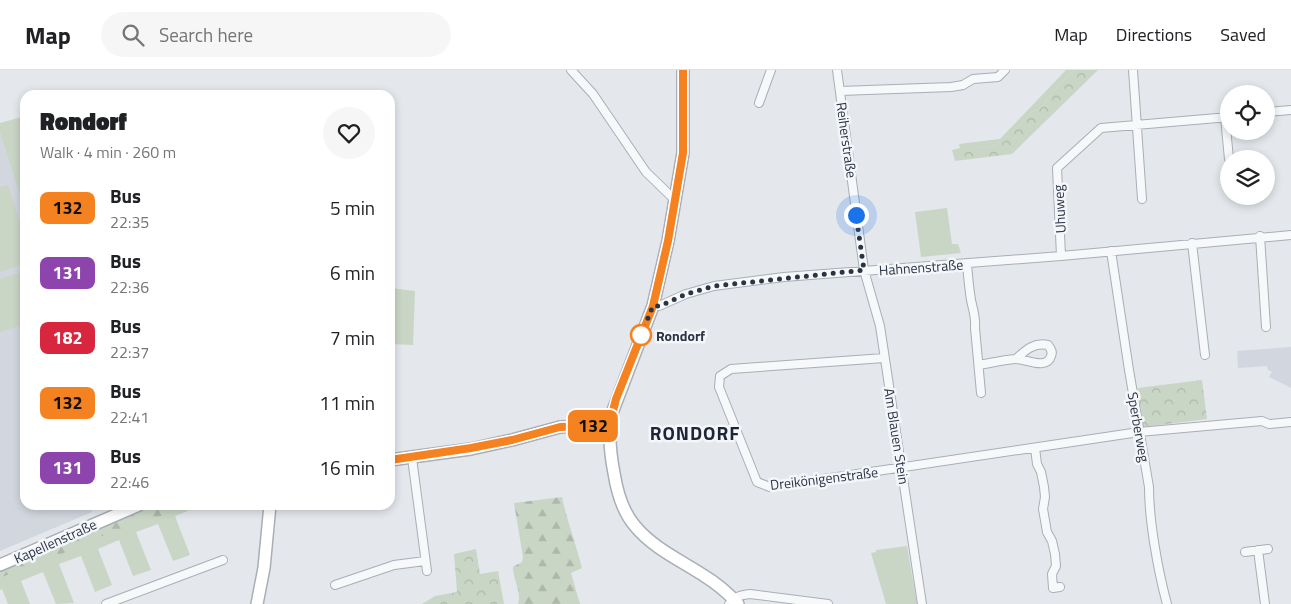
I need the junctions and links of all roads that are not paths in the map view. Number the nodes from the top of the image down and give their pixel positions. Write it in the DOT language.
graph roads {
  1 [pos="571,70"];
  2 [pos="683,70"];
  3 [pos="771,70"];
  4 [pos="837,70"];
  5 [pos="1005,70"];
  6 [pos="1133,70"];
  7 [pos="840,92"];
  8 [pos="760,103"];
  9 [pos="1291,110"];
  10 [pos="1275,111"];
  11 [pos="1220,118"];
  12 [pos="1138,125"];
  13 [pos="1142,199"];
  14 [pos="676,201"];
  15 [pos="1291,234"];
  16 [pos="1260,236"];
  17 [pos="1192,243"];
  18 [pos="1111,250"];
  19 [pos="1061,256"];
  20 [pos="967,264"];
  21 [pos="864,270"];
  22 [pos="653,306"];
  23 [pos="1266,327"];
  24 [pos="1205,355"];
  25 [pos="884,358"];
  26 [pos="1017,358"];
  27 [pos="979,365"];
  28 [pos="981,393"];
  29 [pos="1291,422"];
  30 [pos="609,427"];
  31 [pos="1139,432"];
  32 [pos="1034,448"];
  33 [pos="412,458"];
  34 [pos="395,460"];
  35 [pos="902,468"];
  36 [pos="124,510"];
  37 [pos="270,510"];
  38 [pos="1268,549"];
  39 [pos="1258,550"];
  40 [pos="1245,552"];
  41 [pos="223,560"];
  42 [pos="425,561"];
  43 [pos="0,565"];
  44 [pos="427,571"];
  45 [pos="335,585"];
  46 [pos="1060,587"];
  47 [pos="733,602"];
  48 [pos="106,604"];
  49 [pos="257,604"];
  50 [pos="828,604"];
  51 [pos="922,604"];
  52 [pos="1167,604"];
  53 [pos="1266,604"];
  1 -- 14 [label="street"];
  2 -- 14 [label="main road"];
  3 -- 8 [label="street"];
  4 -- 7 [label="street, Reiherstraße"];
  5 -- 7 [label="street"];
  6 -- 12 [label="street"];
  7 -- 21 [label="street, Reiherstraße"];
  9 -- 10 [label="street"];
  11 -- 12 [label="street, Uhuweg"];
  12 -- 13 [label="street"];
  12 -- 19 [label="street, Uhuweg"];
  14 -- 22 [label="main road"];
  15 -- 16 [label="street, Hahnenstraße"];
  16 -- 17 [label="street, Hahnenstraße"];
  16 -- 23 [label="street"];
  17 -- 18 [label="street, Hahnenstraße"];
  17 -- 24 [label="street"];
  18 -- 19 [label="street, Hahnenstraße"];
  18 -- 31 [label="street, Sperberweg"];
  19 -- 20 [label="street, Hahnenstraße"];
  20 -- 21 [label="street, Hahnenstraße"];
  20 -- 27 [label="street"];
  21 -- 22 [label="street, Hahnenstraße"];
  21 -- 25 [label="street, Am Blauen Stein"];
  22 -- 30 [label="main road"];
  25 -- 35 [label="street, Am Blauen Stein"];
  25 -- 35 [label="street, Dreikönigenstraße"];
  26 -- 27 [label="street"];
  27 -- 28 [label="street"];
  29 -- 31 [label="street, Dreikönigenstraße"];
  30 -- 33 [label="main road"];
  30 -- 47 [label="main road"];
  31 -- 32 [label="street, Dreikönigenstraße"];
  31 -- 52 [label="street, Sperberweg"];
  32 -- 35 [label="street, Dreikönigenstraße"];
  32 -- 46 [label="street"];
  33 -- 34 [label="main road"];
  33 -- 42 [label="street"];
  35 -- 51 [label="street, Am Blauen Stein"];
  36 -- 43 [label="main road, Kapellenstraße"];
  37 -- 49 [label="main road"];
  38 -- 39 [label="street"];
  39 -- 40 [label="street"];
  39 -- 53 [label="street"];
  41 -- 48 [label="street"];
  42 -- 44 [label="street"];
  42 -- 45 [label="street"];
  47 -- 50 [label="street"];
}
